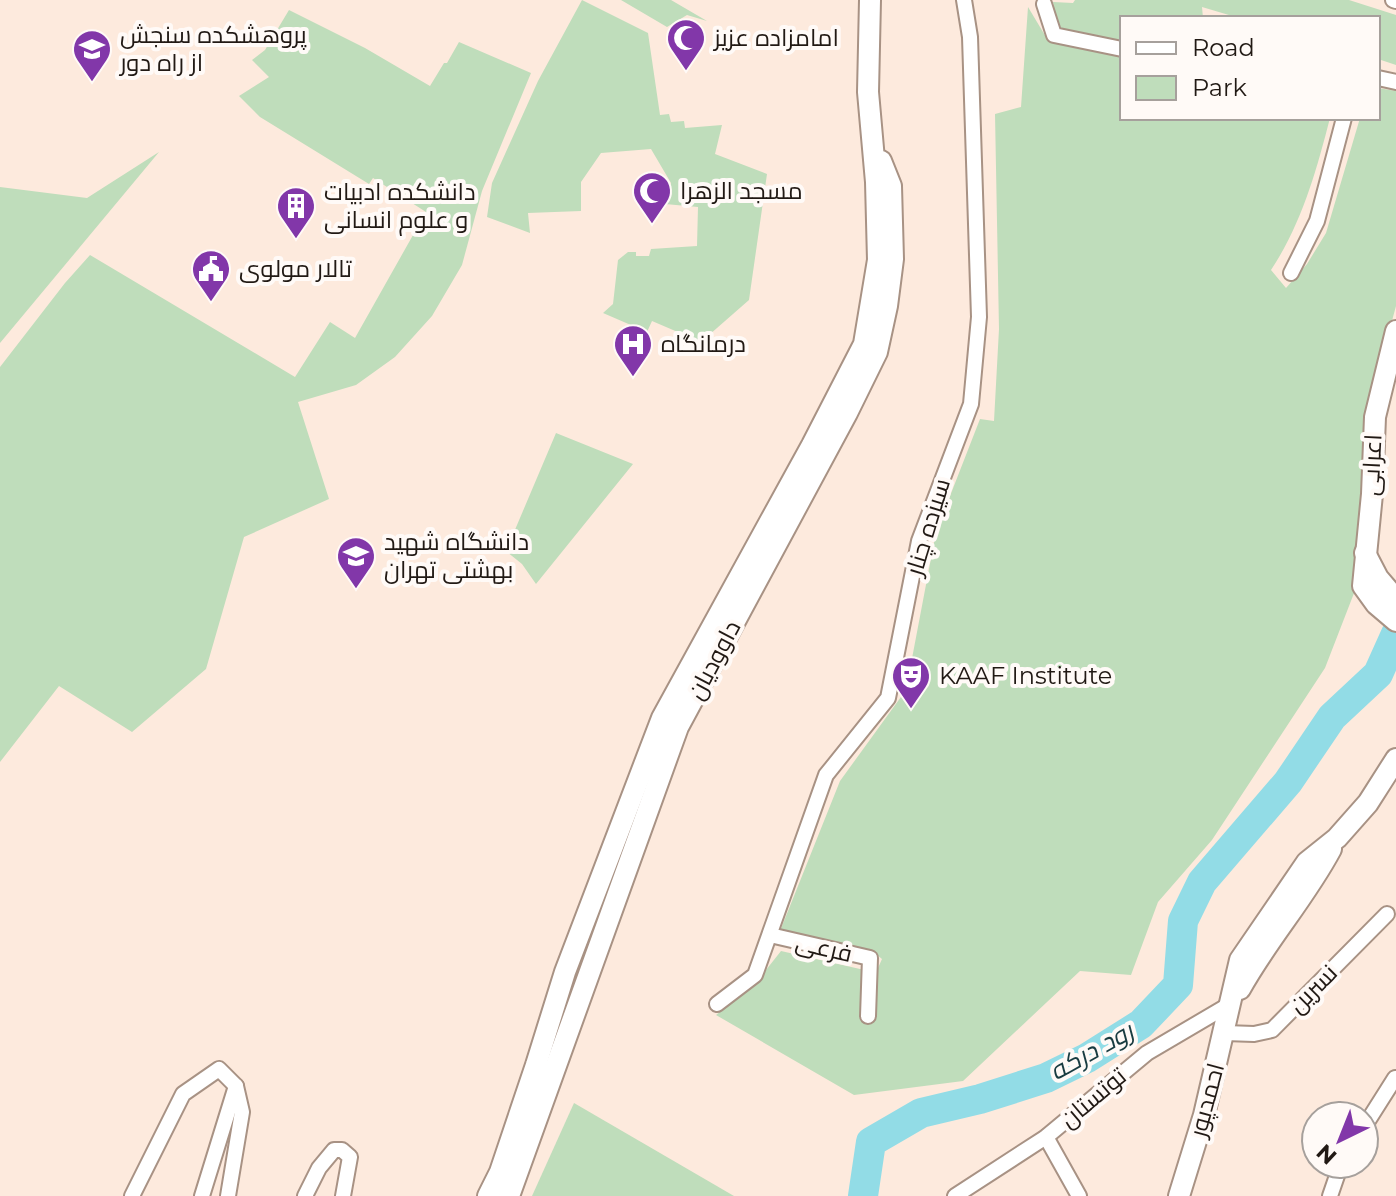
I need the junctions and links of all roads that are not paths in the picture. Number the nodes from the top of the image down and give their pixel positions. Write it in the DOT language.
graph roads {
  1 [pos="870,0"];
  2 [pos="964,0"];
  3 [pos="1040,1"];
  4 [pos="1120,49"];
  5 [pos="1343,120"];
  6 [pos="870,131"];
  7 [pos="1291,273"];
  8 [pos="1396,331"];
  9 [pos="1394,612"];
  10 [pos="1396,759"];
  11 [pos="593,899"];
  12 [pos="616,899"];
  13 [pos="1387,914"];
  14 [pos="770,935"];
  15 [pos="1232,1002"];
  16 [pos="717,1004"];
  17 [pos="868,1016"];
  18 [pos="1225,1033"];
  19 [pos="1395,1078"];
  20 [pos="236,1086"];
  21 [pos="1380,1102"];
  22 [pos="1046,1137"];
  23 [pos="1183,1192"];
  24 [pos="132,1196"];
  25 [pos="202,1196"];
  26 [pos="228,1196"];
  27 [pos="305,1196"];
  28 [pos="343,1196"];
  29 [pos="488,1196"];
  30 [pos="509,1196"];
  31 [pos="955,1196"];
  32 [pos="1079,1196"];
  1 -- 6 [label="street, داوودیان"];
  2 -- 14 [label="street, سیزده چنار"];
  3 -- 4 [label="street"];
  5 -- 7 [label="street"];
  6 -- 11 [label="street, داوودیان"];
  6 -- 12 [label="street, داوودیان"];
  8 -- 9 [label="street, اعرابی"];
  10 -- 15 [label="street, احمدپور"];
  11 -- 12 [label="street"];
  11 -- 29 [label="street, داوودیان"];
  12 -- 30 [label="street, داوودیان"];
  13 -- 18 [label="street, نسرین"];
  14 -- 16 [label="street, سیزده چنار"];
  14 -- 17 [label="street, فرعی"];
  15 -- 18 [label="street, احمدپور"];
  15 -- 22 [label="street, توتستان"];
  18 -- 23 [label="street, احمدپور"];
  19 -- 21 [label="street"];
  20 -- 24 [label="street"];
  20 -- 25 [label="street"];
  20 -- 26 [label="street"];
  22 -- 31 [label="street, توتستان"];
  22 -- 32 [label="street"];
  27 -- 28 [label="street"];
}
